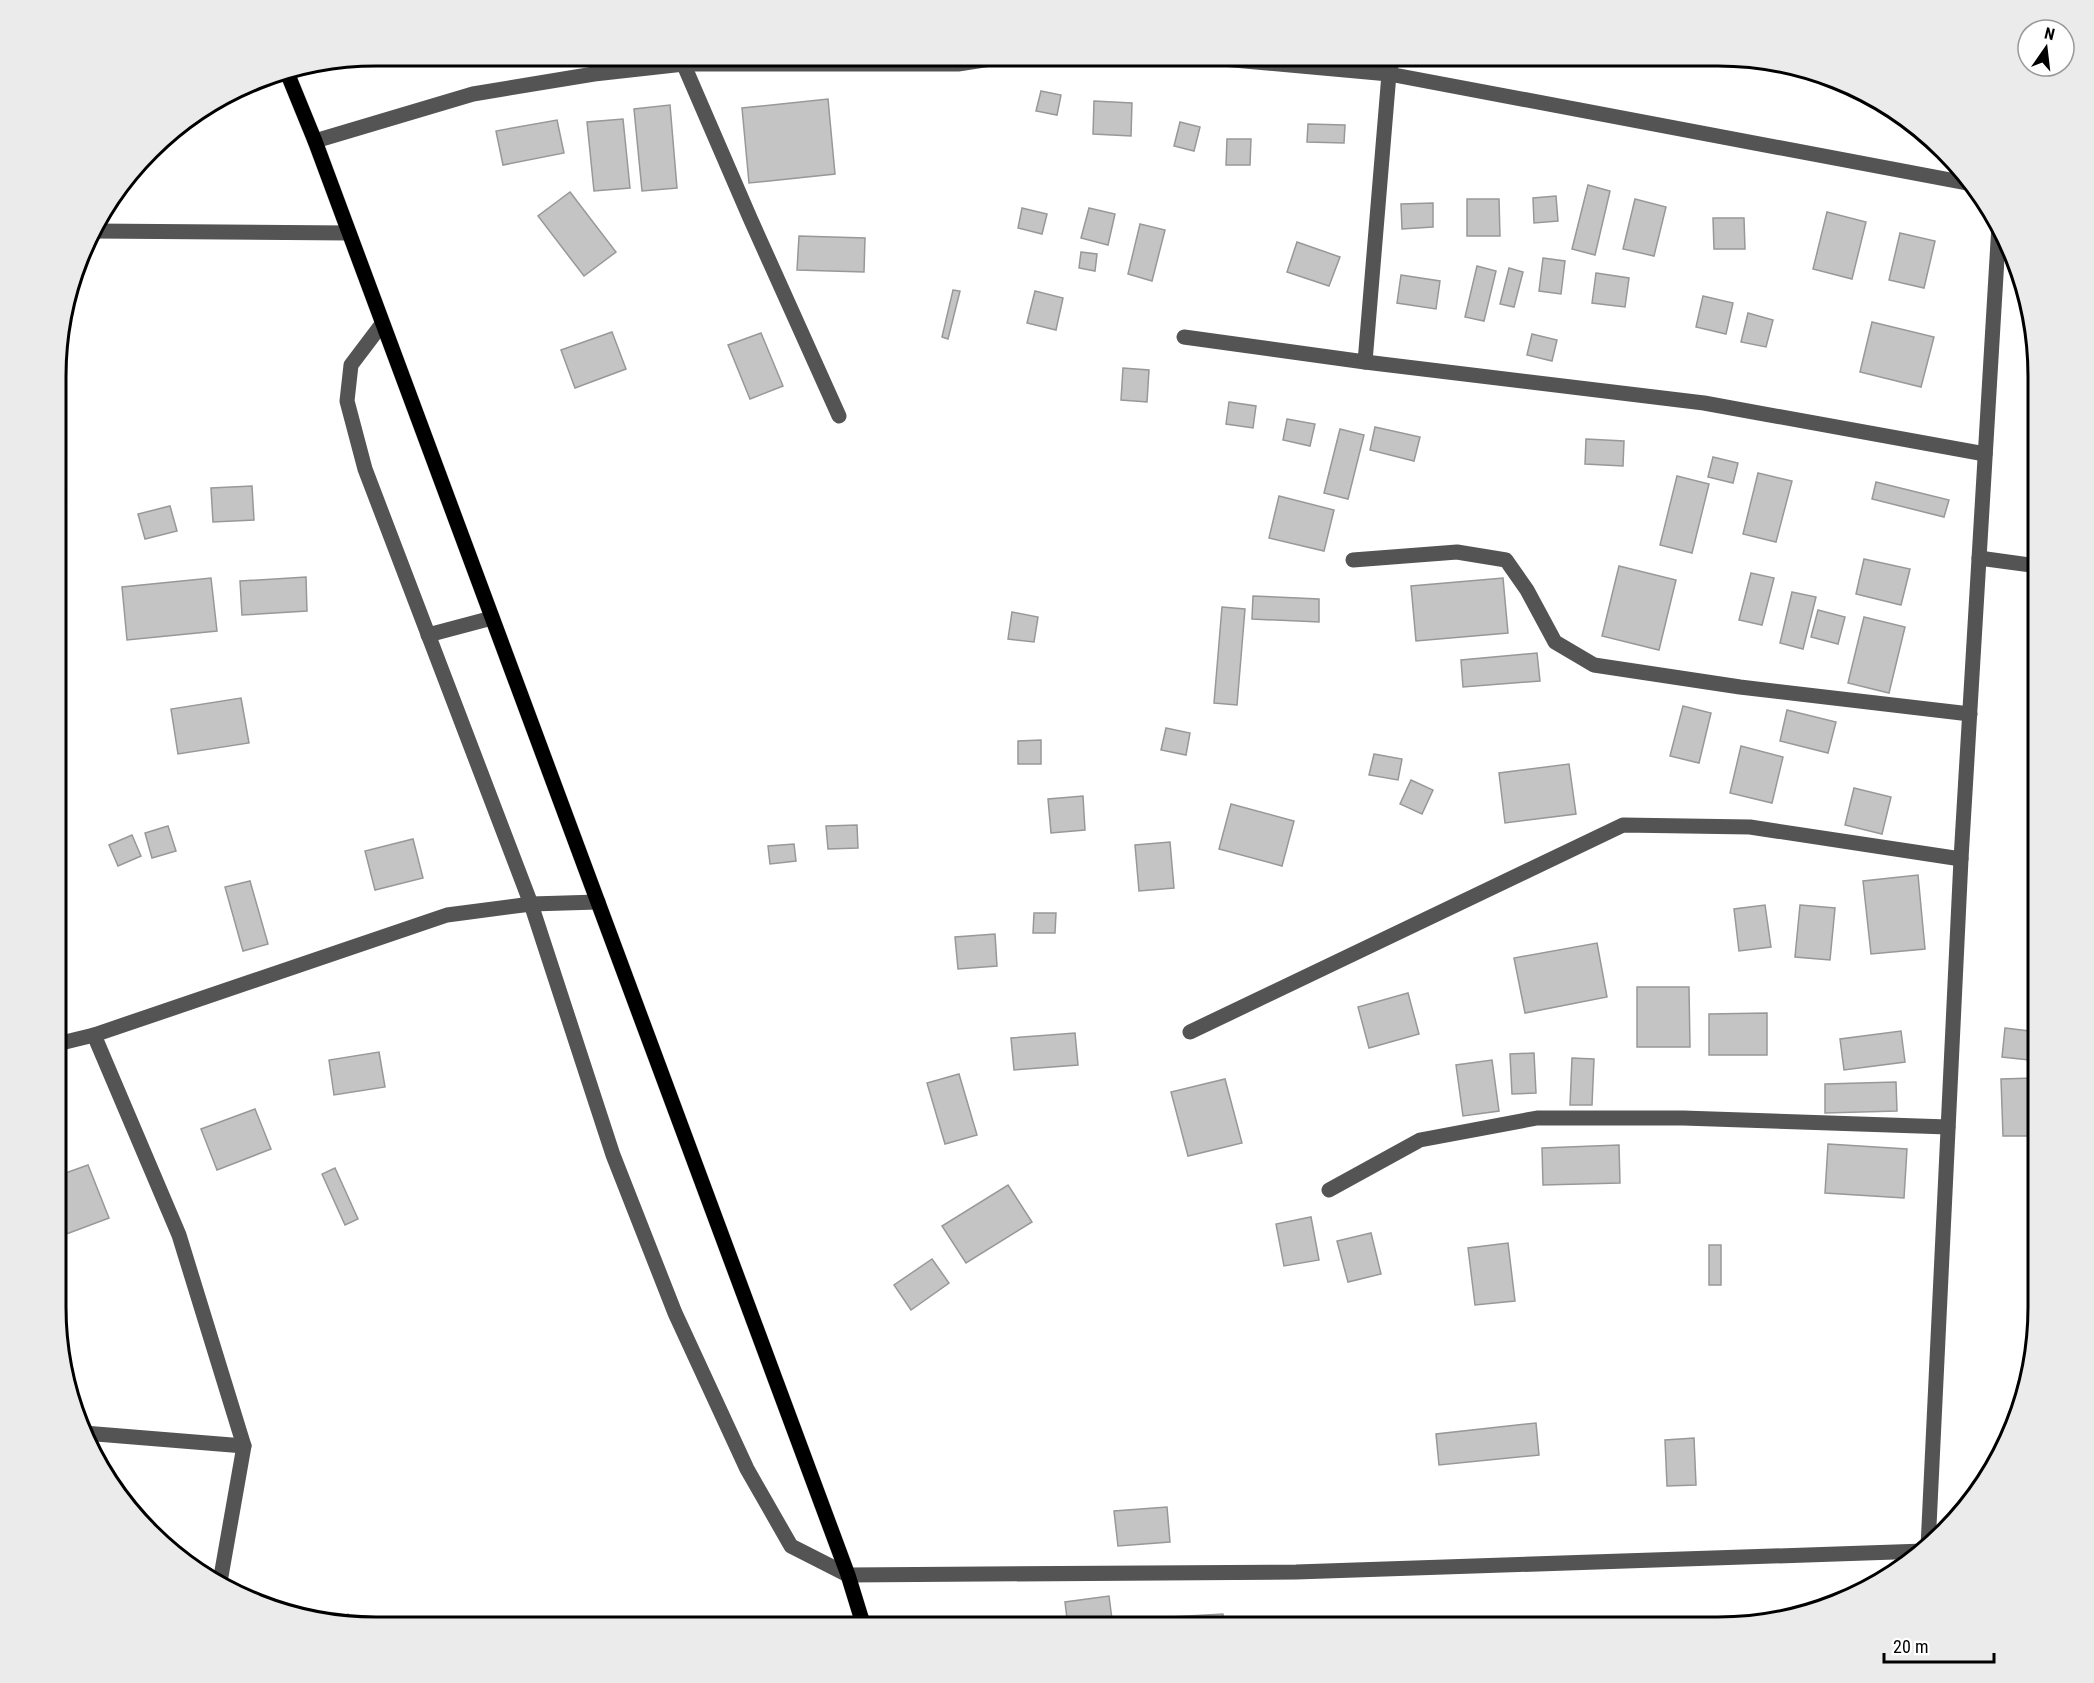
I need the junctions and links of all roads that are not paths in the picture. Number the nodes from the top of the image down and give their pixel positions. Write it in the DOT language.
graph roads {
  1 [pos="644,66"];
  2 [pos="685,66"];
  3 [pos="1300,66"];
  4 [pos="1391,66"];
  5 [pos="1389,74"];
  6 [pos="290,79"];
  7 [pos="315,141"];
  8 [pos="1959,182"];
  9 [pos="102,231"];
  10 [pos="349,233"];
  11 [pos="1998,243"];
  12 [pos="382,324"];
  13 [pos="1184,337"];
  14 [pos="1365,362"];
  15 [pos="839,416"];
  16 [pos="1985,454"];
  17 [pos="1979,558"];
  18 [pos="1353,560"];
  19 [pos="2028,565"];
  20 [pos="492,618"];
  21 [pos="428,635"];
  22 [pos="1970,714"];
  23 [pos="1961,859"];
  24 [pos="598,902"];
  25 [pos="531,904"];
  26 [pos="1190,1032"];
  27 [pos="94,1035"];
  28 [pos="66,1042"];
  29 [pos="1948,1127"];
  30 [pos="1329,1190"];
  31 [pos="93,1434"];
  32 [pos="244,1446"];
  33 [pos="1929,1534"];
  34 [pos="1909,1552"];
  35 [pos="220,1575"];
  36 [pos="848,1575"];
  37 [pos="861,1617"];
  1 -- 7 [label="street"];
  2 -- 15 [label="street"];
  3 -- 5 [label="street"];
  4 -- 5 [label="street"];
  5 -- 8 [label="street"];
  5 -- 14 [label="street"];
  6 -- 7 [label="main road"];
  7 -- 10 [label="main road"];
  9 -- 10 [label="street"];
  10 -- 12 [label="main road"];
  11 -- 16 [label="street"];
  12 -- 20 [label="main road"];
  12 -- 21 [label="street"];
  13 -- 14 [label="street"];
  14 -- 16 [label="street"];
  16 -- 17 [label="street"];
  17 -- 19 [label="street"];
  17 -- 22 [label="street"];
  18 -- 22 [label="street"];
  20 -- 21 [label="street"];
  20 -- 24 [label="main road"];
  21 -- 25 [label="street"];
  22 -- 23 [label="street"];
  23 -- 26 [label="street"];
  23 -- 29 [label="street"];
  24 -- 25 [label="street"];
  24 -- 36 [label="main road"];
  25 -- 27 [label="street"];
  25 -- 36 [label="street"];
  27 -- 28 [label="street"];
  27 -- 32 [label="street"];
  29 -- 30 [label="street"];
  29 -- 33 [label="street"];
  31 -- 32 [label="street"];
  32 -- 35 [label="street"];
  34 -- 36 [label="street"];
  36 -- 37 [label="main road"];
}
